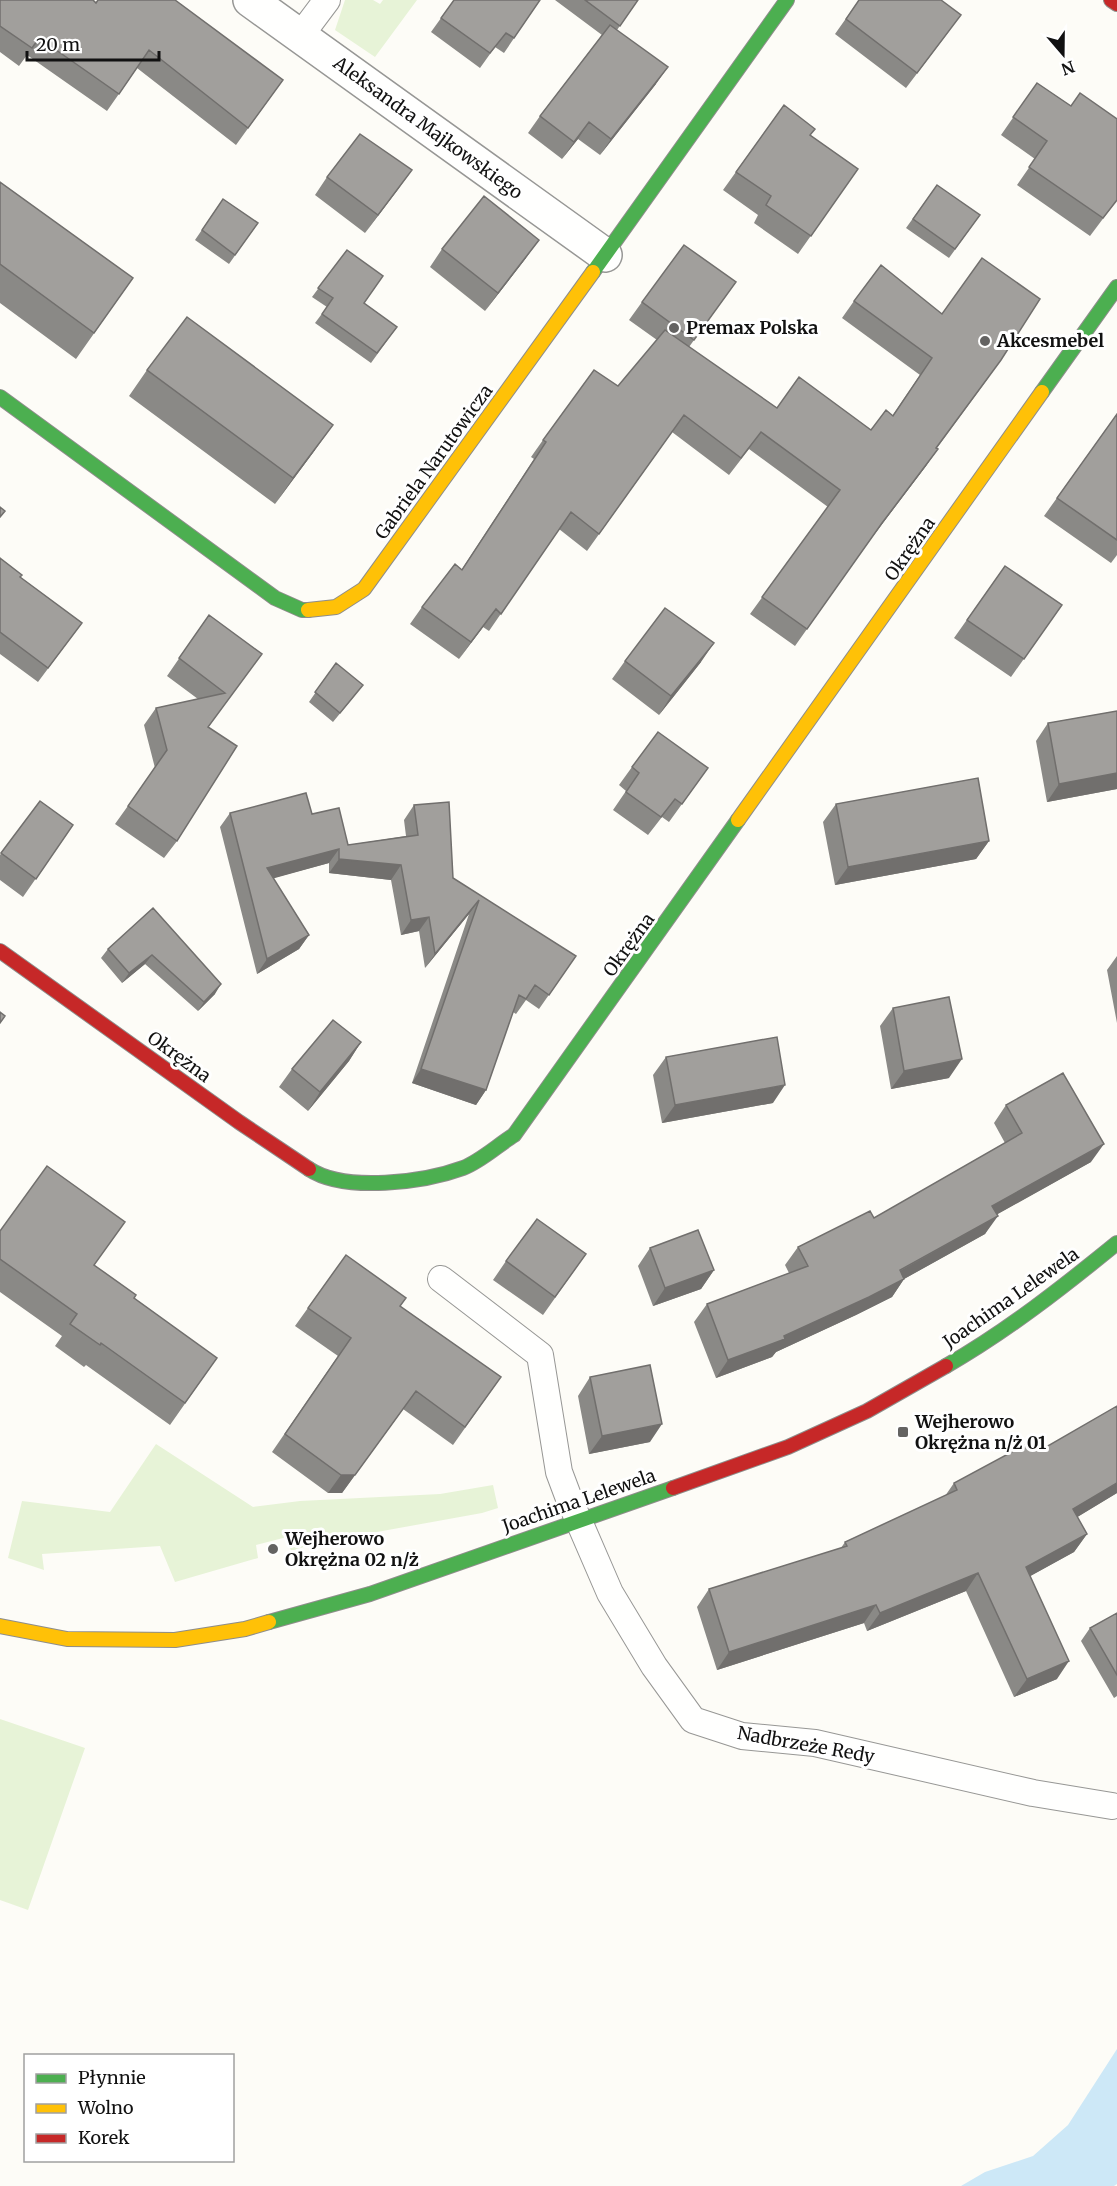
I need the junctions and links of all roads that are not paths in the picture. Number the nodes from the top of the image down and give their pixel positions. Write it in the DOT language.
graph roads {
  1 [pos="250,0"];
  2 [pos="327,0"];
  3 [pos="787,0"];
  4 [pos="1111,0"];
  5 [pos="1117,4"];
  6 [pos="300,36"];
  7 [pos="605,255"];
  8 [pos="1117,287"];
  9 [pos="0,397"];
  10 [pos="0,951"];
  11 [pos="1117,1243"];
  12 [pos="441,1279"];
  13 [pos="579,1520"];
  14 [pos="0,1626"];
  15 [pos="1112,1806"];
  1 -- 6 [label="street, Aleksandra Majkowskiego"];
  2 -- 6 [label="lane"];
  3 -- 7 [label="street, Gabriela Narutowicza"];
  4 -- 5 [label="street"];
  6 -- 7 [label="street, Aleksandra Majkowskiego"];
  7 -- 9 [label="street, Gabriela Narutowicza"];
  8 -- 10 [label="street, Okrężna"];
  11 -- 13 [label="street, Joachima Lelewela"];
  12 -- 13 [label="lane, Nadbrzeże Redy"];
  13 -- 14 [label="street, Joachima Lelewela"];
  13 -- 15 [label="lane, Nadbrzeże Redy"];
}
